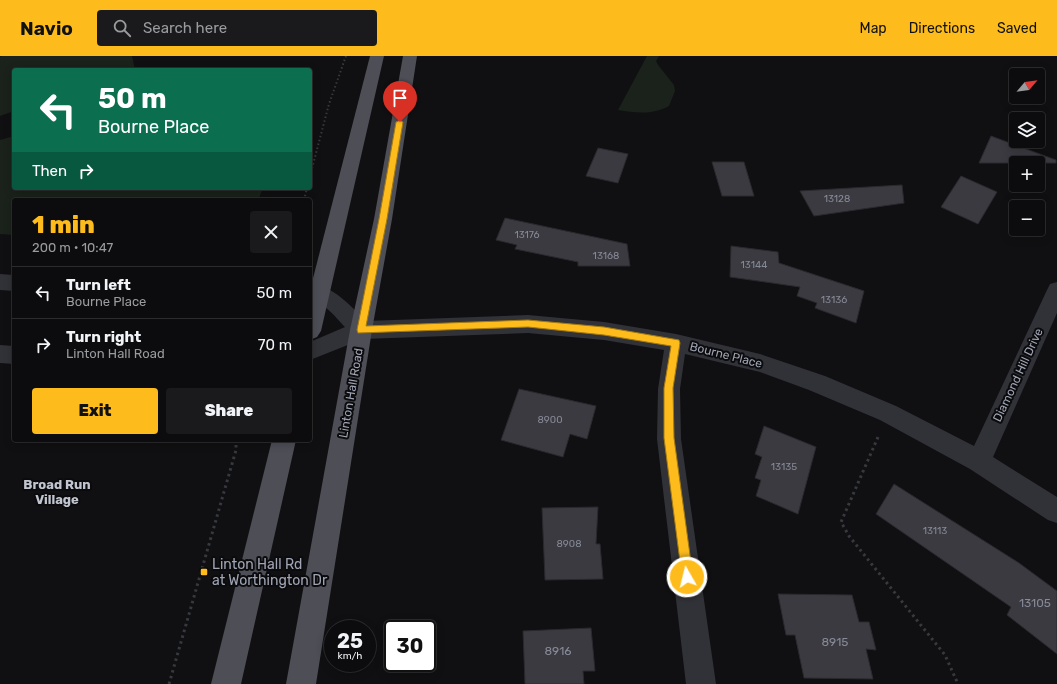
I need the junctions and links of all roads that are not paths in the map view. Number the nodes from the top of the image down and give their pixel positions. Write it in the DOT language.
graph roads {
  1 [pos="377,56"];
  2 [pos="410,56"];
  3 [pos="0,282"];
  4 [pos="12,283"];
  5 [pos="1057,290"];
  6 [pos="315,293"];
  7 [pos="312,315"];
  8 [pos="361,330"];
  9 [pos="676,343"];
  10 [pos="312,350"];
  11 [pos="0,354"];
  12 [pos="12,355"];
  13 [pos="284,442"];
  14 [pos="978,461"];
  15 [pos="1057,511"];
  16 [pos="226,684"];
  17 [pos="301,684"];
  18 [pos="702,684"];
  1 -- 6 [label="main road"];
  2 -- 8 [label="main road, Linton Hall Road"];
  3 -- 4 [label="street"];
  5 -- 14 [label="street, Diamond Hill Drive"];
  6 -- 7 [label="main road"];
  6 -- 8 [label="street"];
  8 -- 9 [label="street, Bourne Place"];
  8 -- 10 [label="street"];
  8 -- 17 [label="main road, Linton Hall Road"];
  9 -- 14 [label="street, Bourne Place"];
  9 -- 18 [label="street"];
  11 -- 12 [label="street"];
  13 -- 16 [label="main road"];
  14 -- 15 [label="street, Bourne Place"];
}
